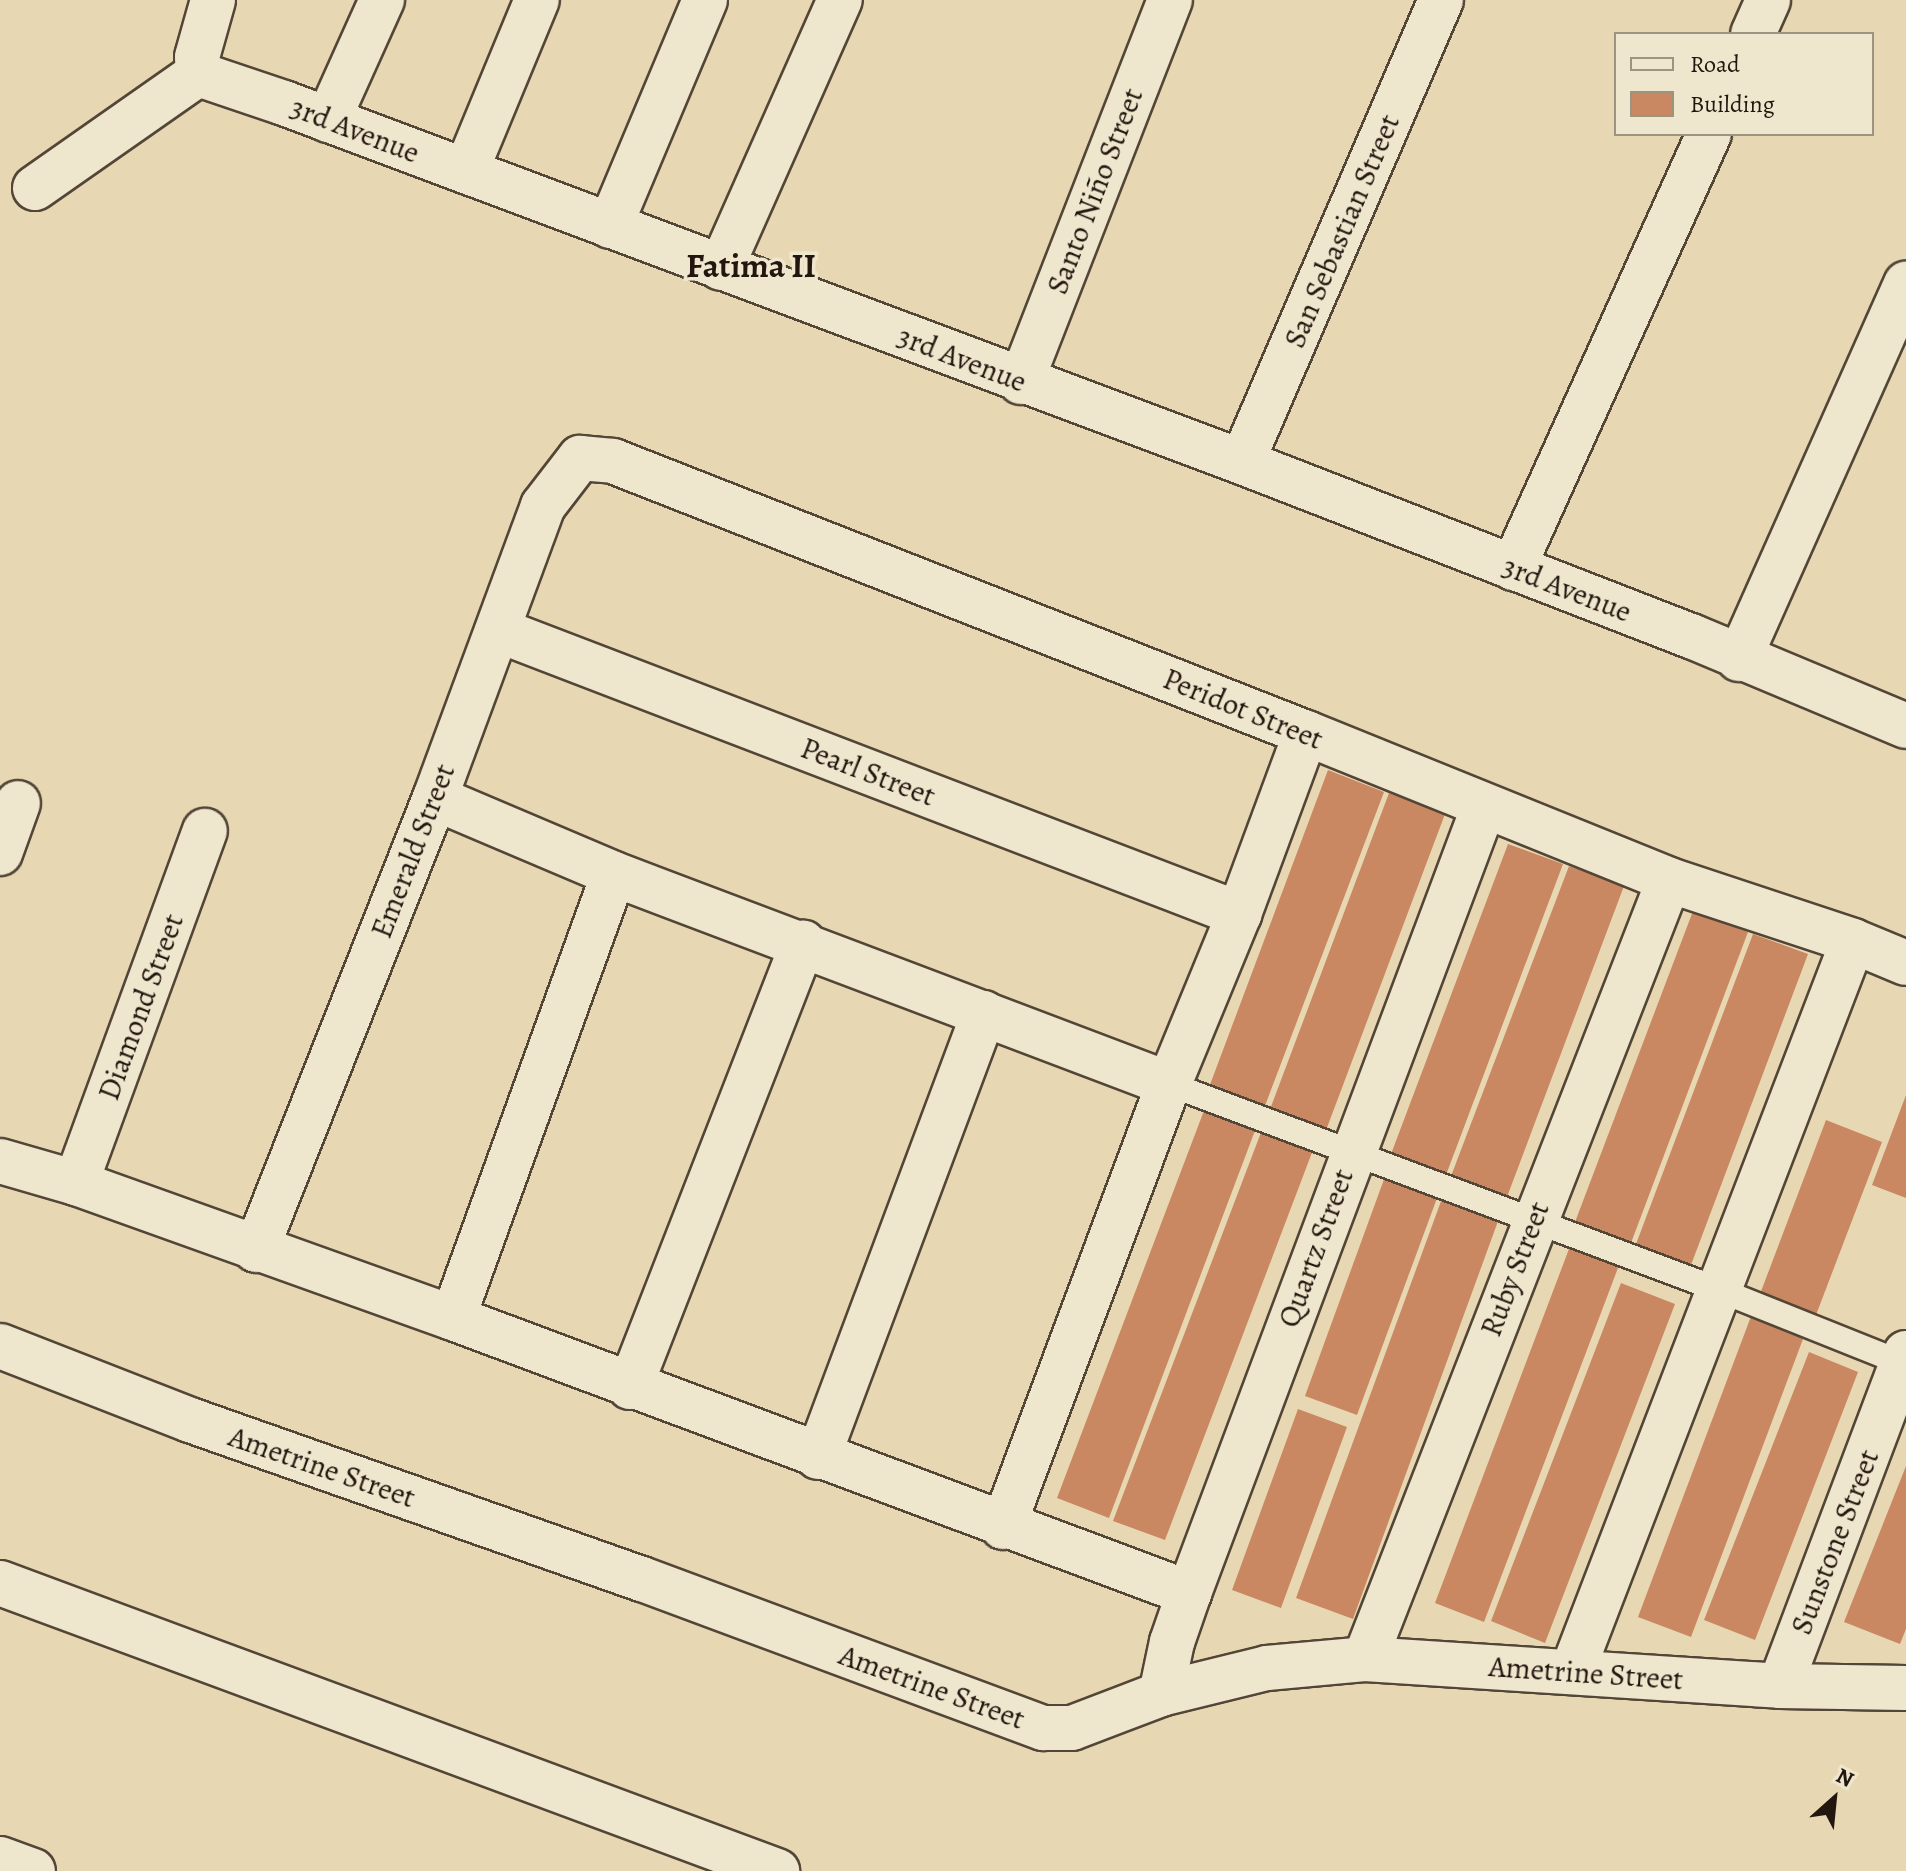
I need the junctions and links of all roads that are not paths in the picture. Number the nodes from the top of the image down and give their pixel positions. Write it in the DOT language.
graph roads {
  1 [pos="213,0"];
  2 [pos="382,0"];
  3 [pos="537,0"];
  4 [pos="705,0"];
  5 [pos="840,0"];
  6 [pos="1170,0"];
  7 [pos="1441,0"];
  8 [pos="1768,0"];
  9 [pos="1754,32"];
  10 [pos="198,74"];
  11 [pos="328,120"];
  12 [pos="1708,136"];
  13 [pos="466,171"];
  14 [pos="35,188"];
  15 [pos="610,226"];
  16 [pos="721,268"];
  17 [pos="1906,284"];
  18 [pos="1021,382"];
  19 [pos="580,458"];
  20 [pos="1242,462"];
  21 [pos="1513,568"];
  22 [pos="498,630"];
  23 [pos="1739,659"];
  24 [pos="1906,726"];
  25 [pos="1306,733"];
  26 [pos="435,798"];
  27 [pos="18,803"];
  28 [pos="1484,806"];
  29 [pos="205,831"];
  30 [pos="0,853"];
  31 [pos="614,874"];
  32 [pos="1669,880"];
  33 [pos="1239,914"];
  34 [pos="1853,941"];
  35 [pos="803,943"];
  36 [pos="1906,963"];
  37 [pos="984,1013"];
  38 [pos="1169,1084"];
  39 [pos="1352,1151"];
  40 [pos="0,1161"];
  41 [pos="76,1183"];
  42 [pos="1534,1220"];
  43 [pos="256,1250"];
  44 [pos="1717,1289"];
  45 [pos="453,1318"];
  46 [pos="0,1346"];
  47 [pos="1904,1358"];
  48 [pos="630,1387"];
  49 [pos="818,1457"];
  50 [pos="1003,1527"];
  51 [pos="0,1583"];
  52 [pos="1189,1593"];
  53 [pos="1365,1659"];
  54 [pos="1572,1672"];
  55 [pos="1780,1686"];
  56 [pos="1906,1688"];
  57 [pos="1161,1694"];
  58 [pos="0,1859"];
  59 [pos="33,1871"];
  60 [pos="777,1871"];
  1 -- 10 [label="street"];
  2 -- 11 [label="street"];
  3 -- 13 [label="street"];
  4 -- 15 [label="street"];
  5 -- 16 [label="street"];
  6 -- 18 [label="street, Santo Niño Street"];
  7 -- 20 [label="street, San Sebastian Street"];
  8 -- 9 [label="street"];
  10 -- 11 [label="street, 3rd Avenue"];
  10 -- 14 [label="street"];
  11 -- 13 [label="street, 3rd Avenue"];
  12 -- 21 [label="street"];
  13 -- 15 [label="street, 3rd Avenue"];
  15 -- 16 [label="street, 3rd Avenue"];
  16 -- 18 [label="street, 3rd Avenue"];
  17 -- 23 [label="street"];
  18 -- 20 [label="street, 3rd Avenue"];
  19 -- 22 [label="street, Emerald Street"];
  19 -- 25 [label="street, Peridot Street"];
  20 -- 21 [label="street, 3rd Avenue"];
  21 -- 23 [label="street, 3rd Avenue"];
  22 -- 26 [label="street, Emerald Street"];
  22 -- 33 [label="street, Pearl Street"];
  23 -- 24 [label="street, 3rd Avenue"];
  25 -- 28 [label="street, Peridot Street"];
  25 -- 33 [label="street"];
  26 -- 31 [label="street"];
  26 -- 43 [label="street, Emerald Street"];
  27 -- 30 [label="street"];
  28 -- 32 [label="street, Peridot Street"];
  28 -- 39 [label="street, Quartz Street"];
  29 -- 41 [label="street, Diamond Street"];
  31 -- 35 [label="street"];
  31 -- 45 [label="street"];
  32 -- 34 [label="street, Peridot Street"];
  32 -- 42 [label="street, Ruby Street"];
  33 -- 38 [label="street"];
  34 -- 36 [label="street, Peridot Street"];
  34 -- 44 [label="street"];
  35 -- 37 [label="street"];
  35 -- 48 [label="street"];
  37 -- 38 [label="street"];
  37 -- 49 [label="street"];
  38 -- 39 [label="lane"];
  38 -- 50 [label="street"];
  39 -- 42 [label="lane"];
  39 -- 52 [label="street, Quartz Street"];
  40 -- 41 [label="street"];
  41 -- 43 [label="street"];
  42 -- 44 [label="lane"];
  42 -- 53 [label="street, Ruby Street"];
  43 -- 45 [label="street"];
  44 -- 47 [label="lane"];
  44 -- 54 [label="street"];
  45 -- 48 [label="street"];
  46 -- 57 [label="street, Ametrine Street"];
  47 -- 55 [label="street, Sunstone Street"];
  48 -- 49 [label="street"];
  49 -- 50 [label="street"];
  50 -- 52 [label="street"];
  51 -- 60 [label="street"];
  52 -- 57 [label="street, Quartz Street"];
  53 -- 54 [label="street, Ametrine Street"];
  53 -- 57 [label="street, Ametrine Street"];
  54 -- 55 [label="street, Ametrine Street"];
  55 -- 56 [label="street, Ametrine Street"];
  58 -- 59 [label="street"];
}
